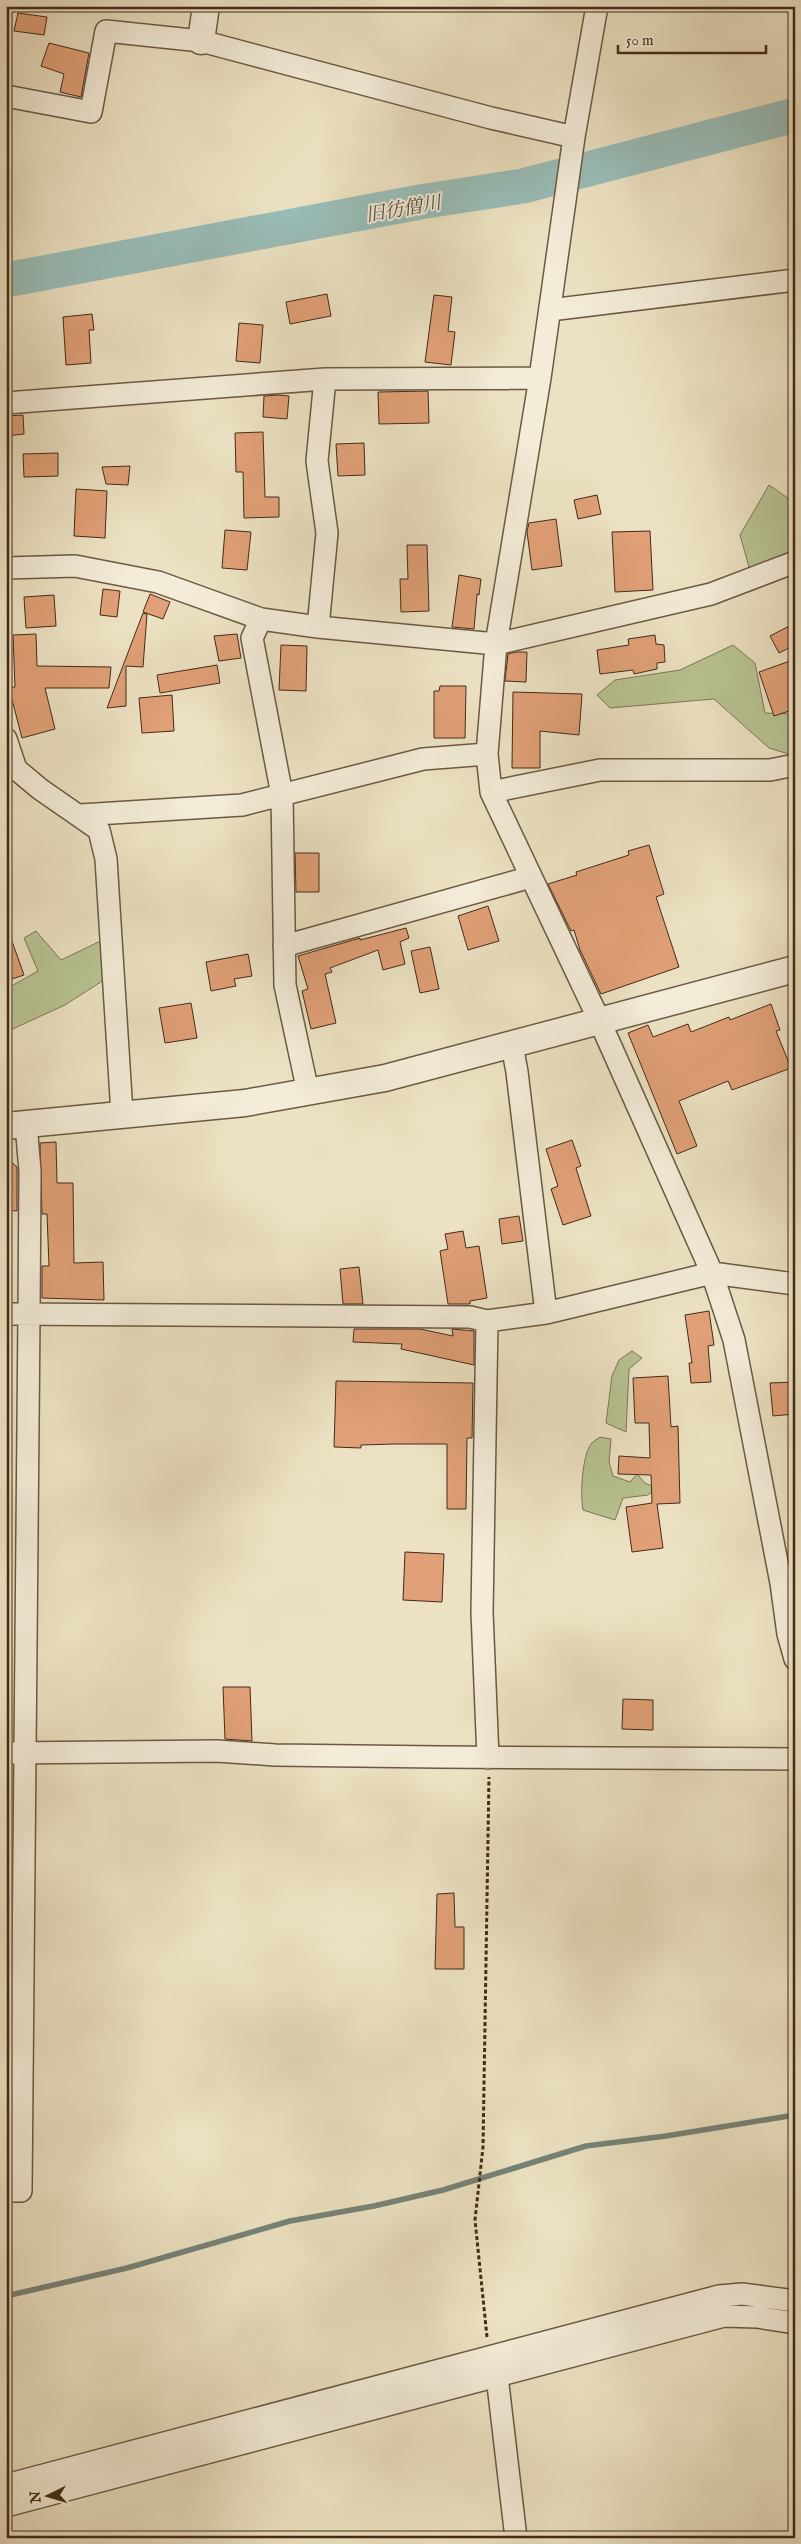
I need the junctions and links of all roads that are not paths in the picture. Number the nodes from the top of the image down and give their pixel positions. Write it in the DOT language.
graph roads {
  1 [pos="206,6"];
  2 [pos="597,6"];
  3 [pos="201,41"];
  4 [pos="6,96"];
  5 [pos="574,137"];
  6 [pos="795,280"];
  7 [pos="550,310"];
  8 [pos="540,378"];
  9 [pos="325,379"];
  10 [pos="6,403"];
  11 [pos="795,562"];
  12 [pos="6,568"];
  13 [pos="260,618"];
  14 [pos="318,627"];
  15 [pos="496,644"];
  16 [pos="6,739"];
  17 [pos="487,754"];
  18 [pos="795,765"];
  19 [pos="491,792"];
  20 [pos="282,795"];
  21 [pos="80,815"];
  22 [pos="531,877"];
  23 [pos="284,946"];
  24 [pos="795,969"];
  25 [pos="600,1022"];
  26 [pos="512,1045"];
  27 [pos="308,1092"];
  28 [pos="122,1114"];
  29 [pos="16,1125"];
  30 [pos="712,1273"];
  31 [pos="795,1284"];
  32 [pos="546,1313"];
  33 [pos="6,1314"];
  34 [pos="29,1314"];
  35 [pos="487,1322"];
  36 [pos="795,1659"];
  37 [pos="16,1753"];
  38 [pos="488,1758"];
  39 [pos="795,1759"];
  40 [pos="6,2191"];
  41 [pos="795,2302"];
  42 [pos="795,2323"];
  43 [pos="498,2376"];
  44 [pos="6,2485"];
  45 [pos="6,2506"];
  46 [pos="516,2538"];
  1 -- 3 [label="street"];
  2 -- 5 [label="street"];
  3 -- 4 [label="street"];
  3 -- 5 [label="street"];
  5 -- 7 [label="street"];
  6 -- 7 [label="street"];
  7 -- 8 [label="street"];
  8 -- 9 [label="street"];
  8 -- 15 [label="street"];
  9 -- 10 [label="street"];
  9 -- 14 [label="street"];
  11 -- 15 [label="street"];
  12 -- 13 [label="street"];
  13 -- 14 [label="street"];
  13 -- 20 [label="street"];
  14 -- 15 [label="street"];
  15 -- 17 [label="street"];
  16 -- 21 [label="street"];
  17 -- 19 [label="street"];
  17 -- 20 [label="street"];
  18 -- 19 [label="street"];
  19 -- 22 [label="street"];
  20 -- 21 [label="street"];
  20 -- 23 [label="street"];
  21 -- 28 [label="street"];
  22 -- 23 [label="street"];
  22 -- 25 [label="street"];
  23 -- 27 [label="street"];
  24 -- 25 [label="street"];
  25 -- 26 [label="street"];
  25 -- 30 [label="street"];
  26 -- 27 [label="street"];
  26 -- 32 [label="street"];
  27 -- 28 [label="street"];
  28 -- 29 [label="street"];
  29 -- 34 [label="street"];
  30 -- 31 [label="street"];
  30 -- 32 [label="street"];
  30 -- 36 [label="street"];
  32 -- 35 [label="street"];
  33 -- 34 [label="street"];
  34 -- 35 [label="street"];
  34 -- 37 [label="street"];
  35 -- 38 [label="street"];
  37 -- 38 [label="street"];
  37 -- 40 [label="street"];
  38 -- 39 [label="street"];
  41 -- 44 [label="street"];
  42 -- 43 [label="street"];
  43 -- 45 [label="street"];
  43 -- 46 [label="street"];
}
